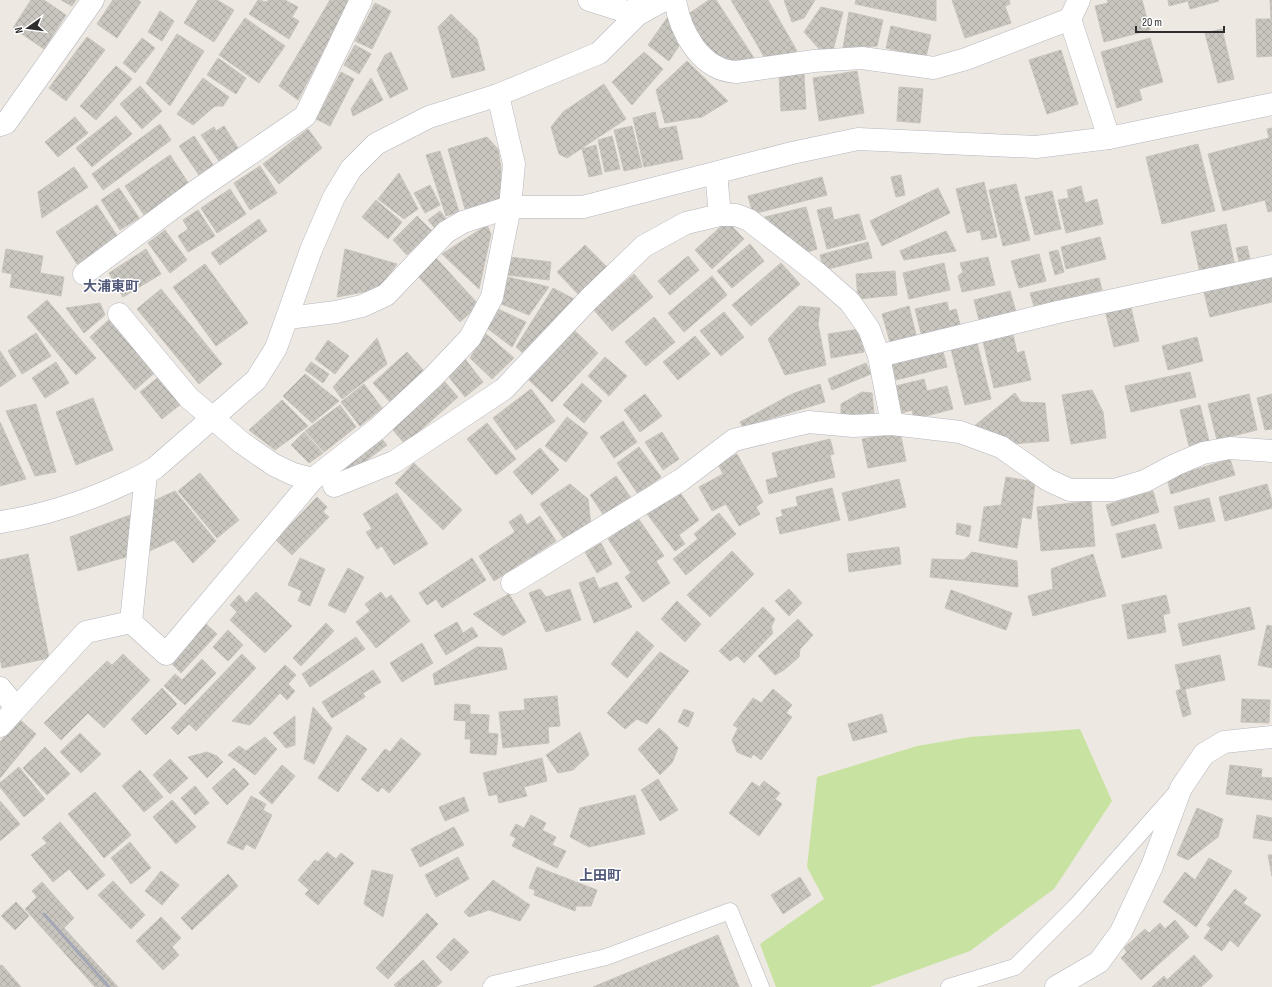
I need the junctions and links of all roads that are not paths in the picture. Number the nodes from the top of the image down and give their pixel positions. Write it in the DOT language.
graph roads {
  1 [pos="93,0"];
  2 [pos="361,0"];
  3 [pos="589,0"];
  4 [pos="664,0"];
  5 [pos="675,0"];
  6 [pos="638,8"];
  7 [pos="1074,9"];
  8 [pos="498,95"];
  9 [pos="1272,104"];
  10 [pos="0,125"];
  11 [pos="1109,138"];
  12 [pos="716,174"];
  13 [pos="510,207"];
  14 [pos="720,215"];
  15 [pos="1272,266"];
  16 [pos="84,274"];
  17 [pos="119,314"];
  18 [pos="288,318"];
  19 [pos="879,356"];
  20 [pos="214,418"];
  21 [pos="892,424"];
  22 [pos="1272,451"];
  23 [pos="146,474"];
  24 [pos="313,479"];
  25 [pos="334,486"];
  26 [pos="0,522"];
  27 [pos="512,582"];
  28 [pos="131,622"];
  29 [pos="0,688"];
  30 [pos="16,706"];
  31 [pos="0,726"];
  32 [pos="1272,737"];
  33 [pos="1181,788"];
  34 [pos="491,987"];
  35 [pos="761,987"];
  36 [pos="949,987"];
  37 [pos="1056,987"];
  1 -- 10 [label="street"];
  2 -- 16 [label="street"];
  3 -- 6 [label="street"];
  4 -- 6 [label="street"];
  5 -- 7 [label="street"];
  6 -- 8 [label="street"];
  7 -- 11 [label="street"];
  8 -- 13 [label="street"];
  8 -- 18 [label="street"];
  9 -- 11 [label="street"];
  11 -- 12 [label="street"];
  12 -- 13 [label="street"];
  12 -- 14 [label="street"];
  13 -- 18 [label="street"];
  13 -- 24 [label="street"];
  14 -- 19 [label="street"];
  14 -- 25 [label="street"];
  15 -- 19 [label="street"];
  17 -- 20 [label="street"];
  18 -- 20 [label="street"];
  19 -- 21 [label="street"];
  20 -- 23 [label="street"];
  20 -- 24 [label="street"];
  21 -- 22 [label="street"];
  21 -- 27 [label="street"];
  23 -- 26 [label="street"];
  23 -- 28 [label="street"];
  24 -- 28 [label="street"];
  28 -- 30 [label="street"];
  29 -- 30 [label="street"];
  30 -- 31 [label="street"];
  32 -- 33 [label="street"];
  33 -- 36 [label="lane"];
  33 -- 37 [label="street"];
  34 -- 35 [label="lane"];
}
